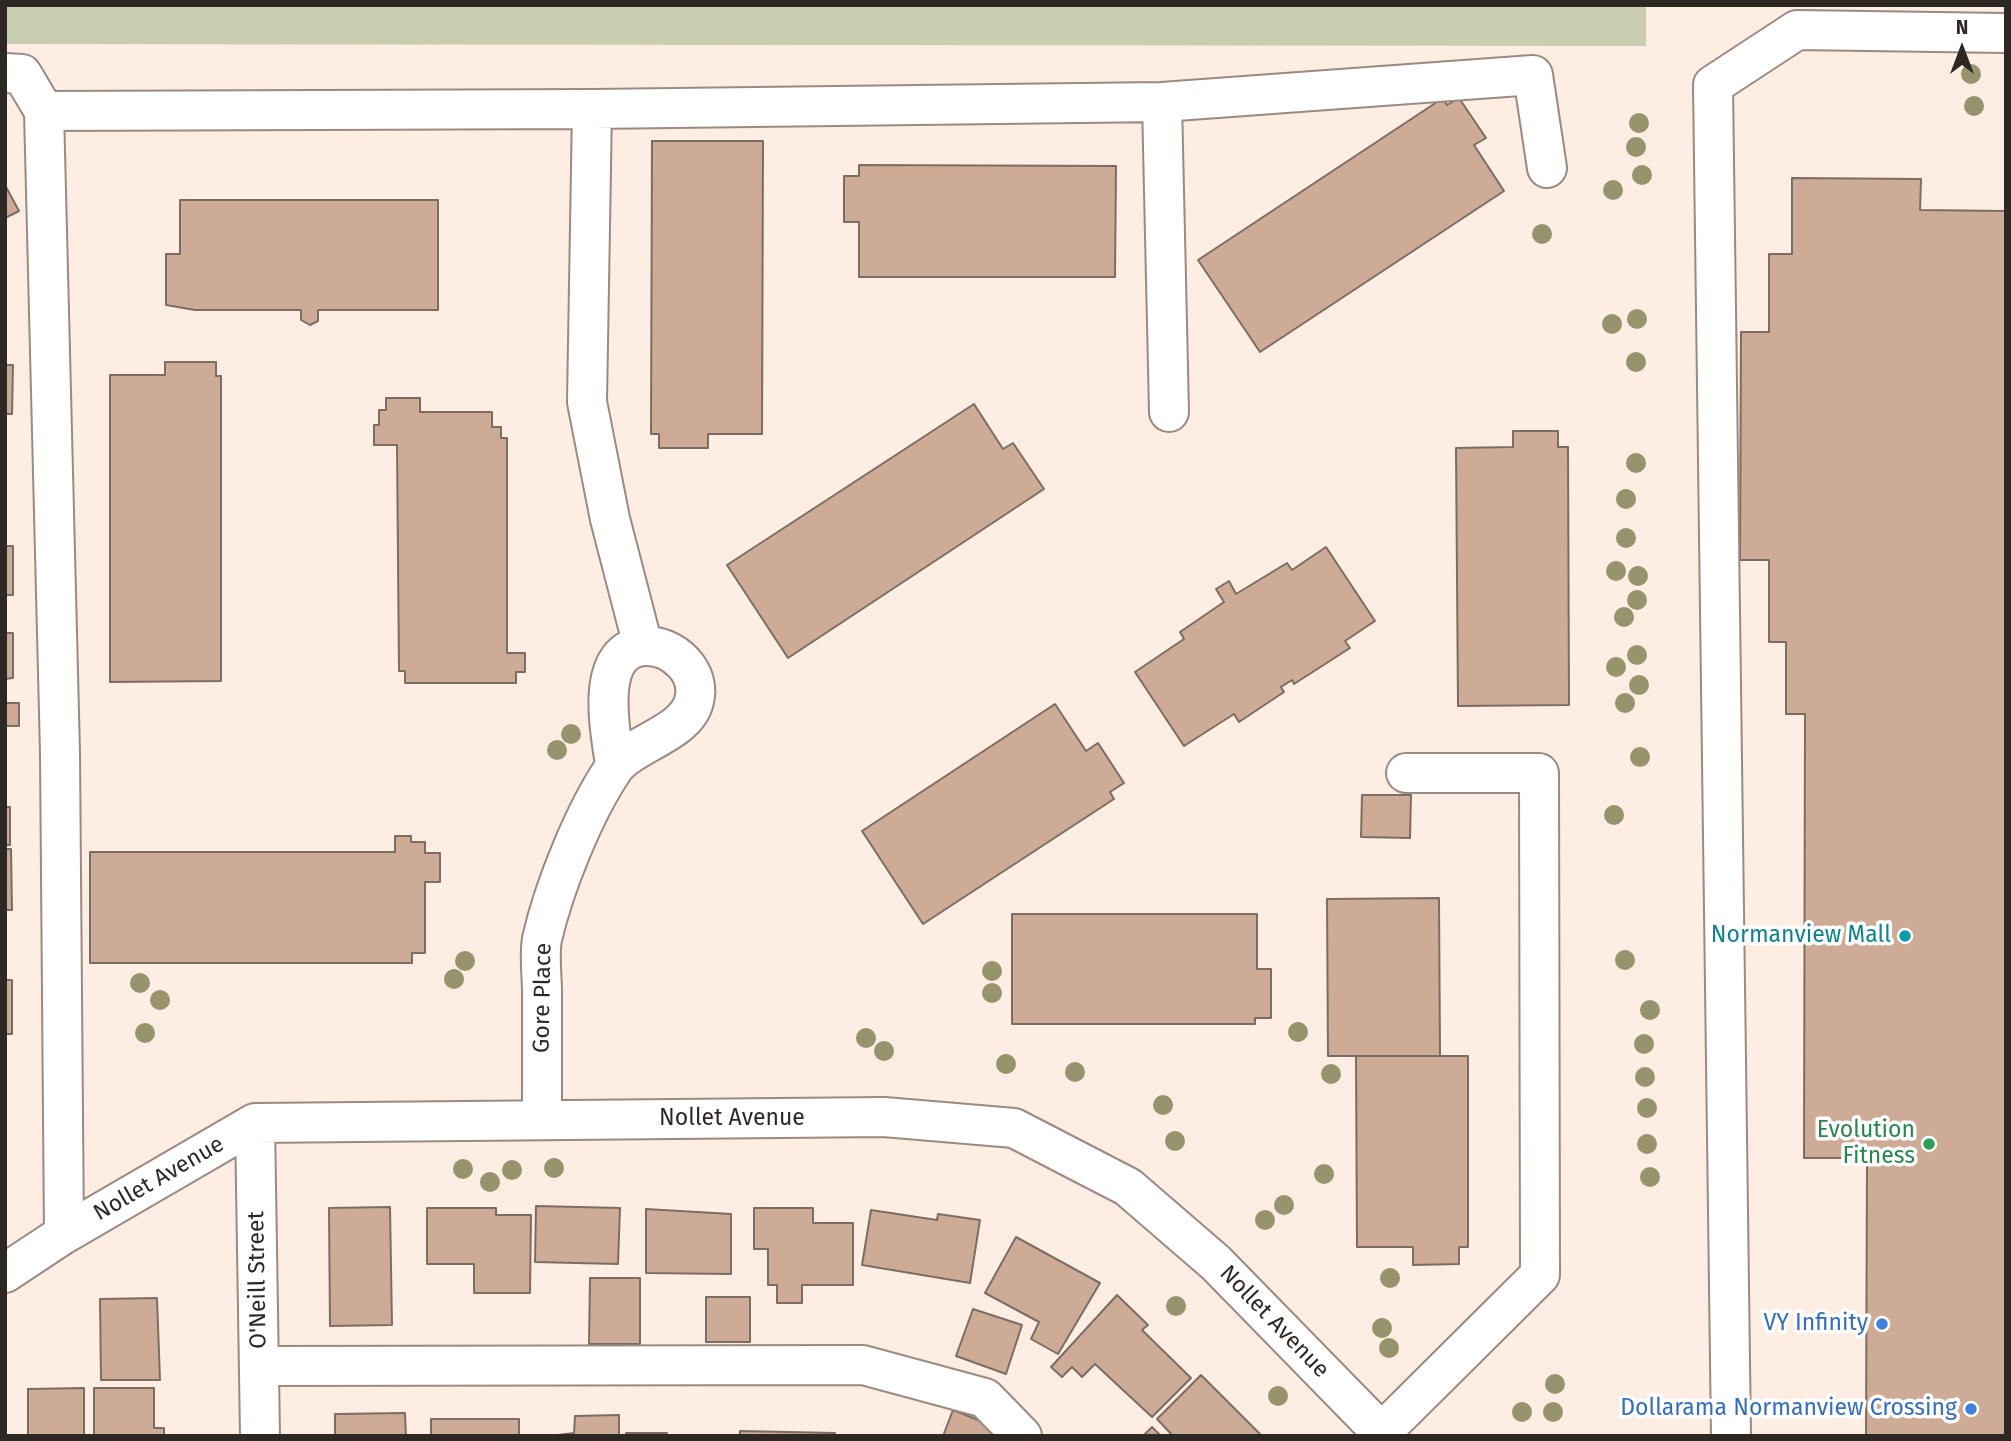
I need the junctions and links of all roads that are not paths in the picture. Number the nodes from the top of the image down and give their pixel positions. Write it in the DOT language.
graph roads {
  1 [pos="2006,33"];
  2 [pos="5,73"];
  3 [pos="1162,102"];
  4 [pos="592,109"];
  5 [pos="44,111"];
  6 [pos="1547,168"];
  7 [pos="1169,412"];
  8 [pos="643,646"];
  9 [pos="615,765"];
  10 [pos="1405,773"];
  11 [pos="542,1120"];
  12 [pos="255,1123"];
  13 [pos="64,1234"];
  14 [pos="5,1273"];
  15 [pos="260,1366"];
  16 [pos="1384,1434"];
  17 [pos="260,1436"];
  18 [pos="1022,1436"];
  19 [pos="1731,1436"];
  1 -- 19 [label="street"];
  2 -- 5 [label="street"];
  3 -- 4 [label="street"];
  3 -- 6 [label="street"];
  3 -- 7 [label="street"];
  4 -- 5 [label="street"];
  4 -- 8 [label="street"];
  5 -- 13 [label="street"];
  8 -- 9 [label="street"];
  8 -- 9 [label="street"];
  9 -- 11 [label="street, Gore Place"];
  10 -- 16 [label="street"];
  11 -- 12 [label="street, Nollet Avenue"];
  11 -- 16 [label="street, Nollet Avenue"];
  12 -- 13 [label="street, Nollet Avenue"];
  12 -- 15 [label="street, O'Neill Street"];
  13 -- 14 [label="street, Nollet Avenue"];
  15 -- 17 [label="street, O'Neill Street"];
  15 -- 18 [label="street"];
}
